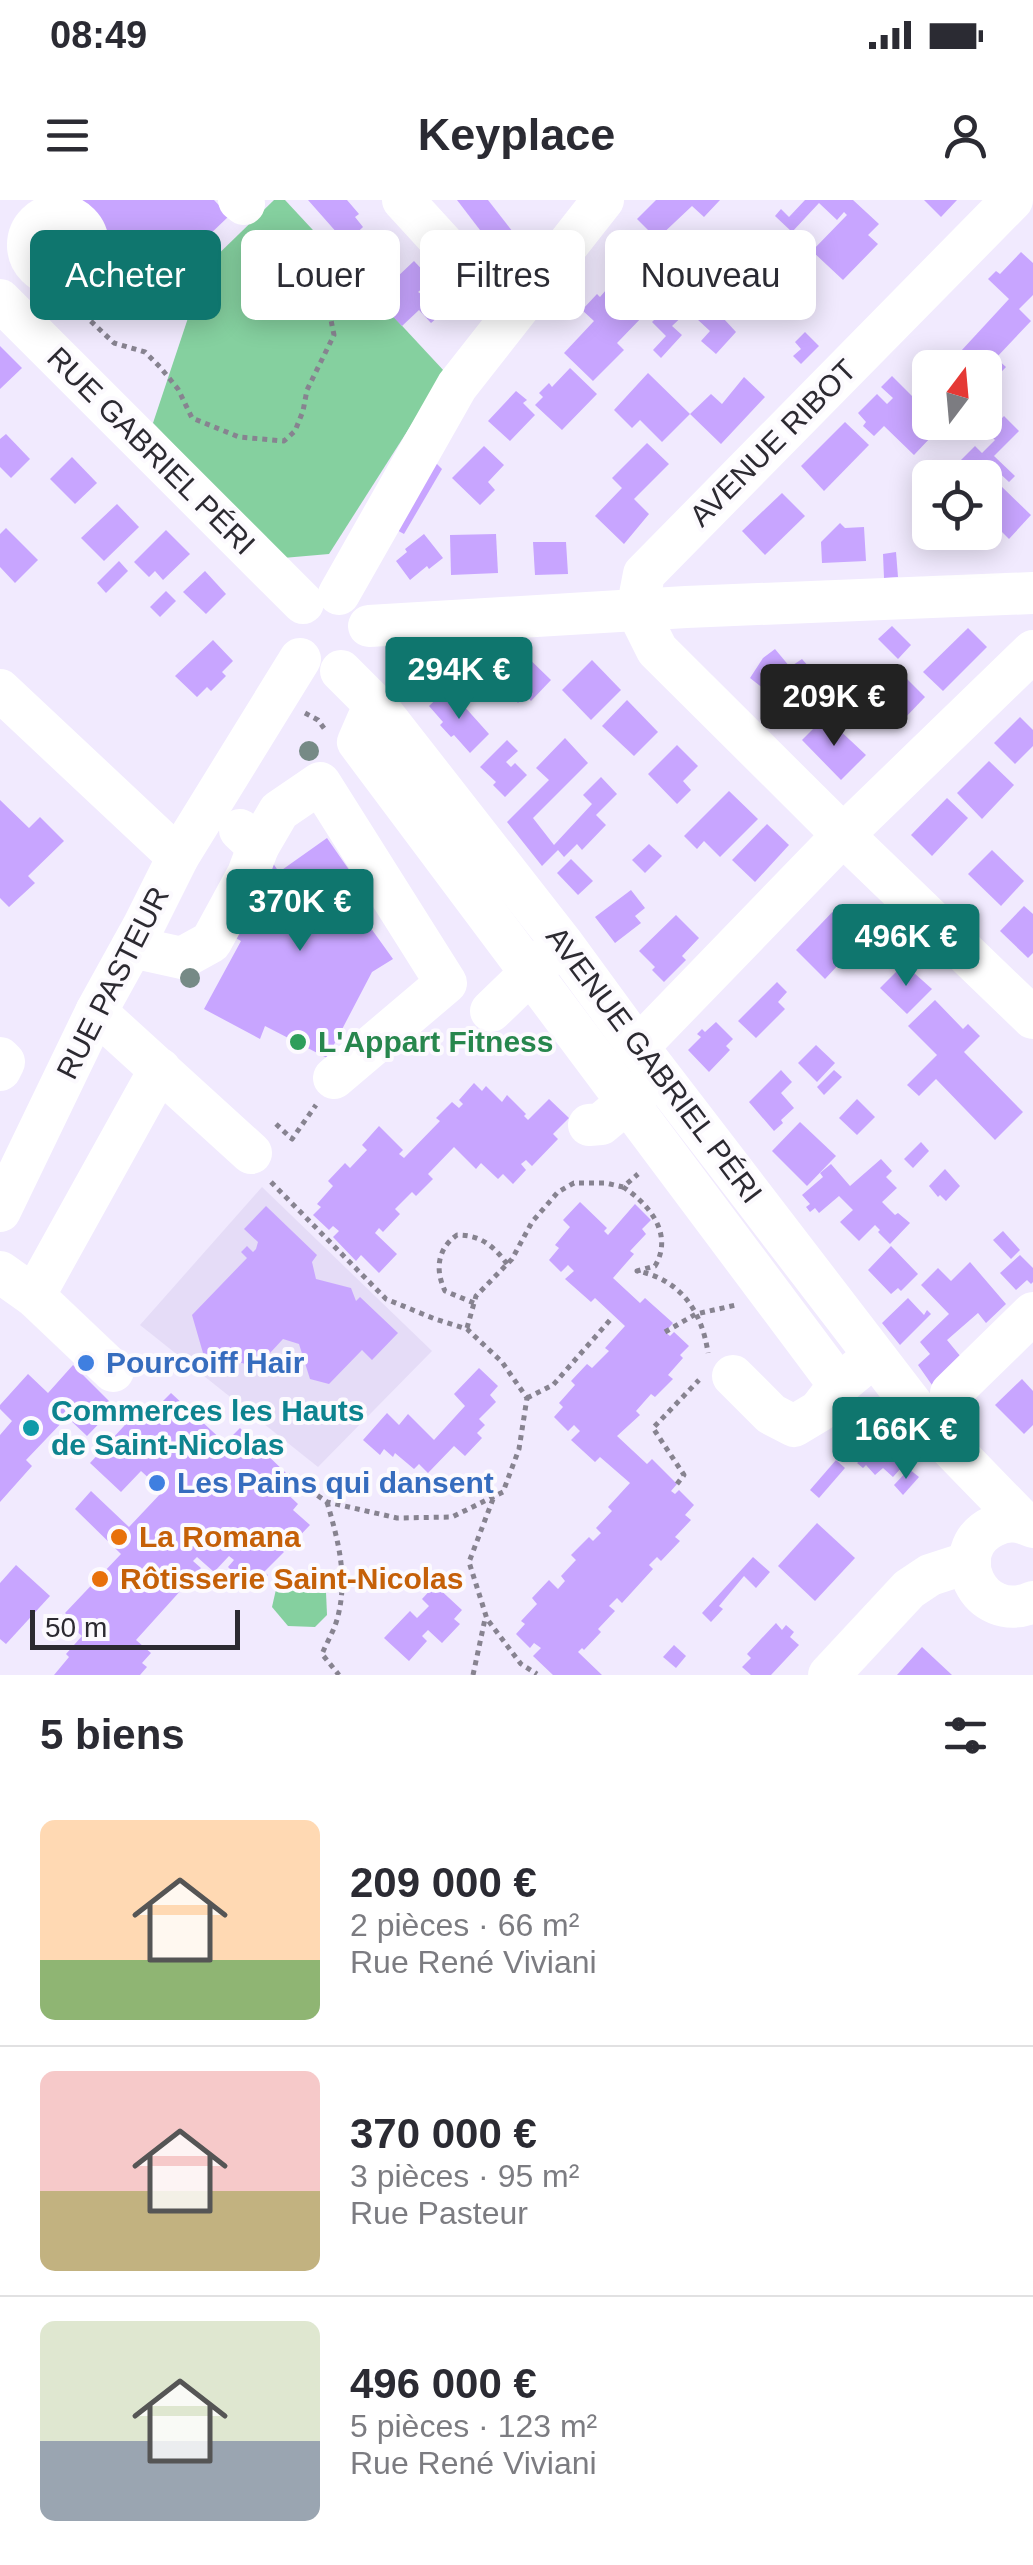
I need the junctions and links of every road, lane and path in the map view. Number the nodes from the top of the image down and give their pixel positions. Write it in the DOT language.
graph roads {
  1 [pos="403,200"];
  2 [pos="602,200"];
  3 [pos="1012,200"];
  4 [pos="430,230"];
  5 [pos="578,230"];
  6 [pos="26,247"];
  7 [pos="0,299"];
  8 [pos="331,320"];
  9 [pos="508,320"];
  10 [pos="1033,594"];
  11 [pos="321,598"];
  12 [pos="637,610"];
  13 [pos="369,626"];
  14 [pos="1033,652"];
  15 [pos="300,659"];
  16 [pos="341,671"];
  17 [pos="0,690"];
  18 [pos="211,802"];
  19 [pos="844,835"];
  20 [pos="258,847"];
  21 [pos="178,856"];
  22 [pos="132,947"];
  23 [pos="546,958"];
  24 [pos="491,1011"];
  25 [pos="96,1012"];
  26 [pos="1033,1018"];
  27 [pos="160,1069"];
  28 [pos="642,1075"];
  29 [pos="334,1078"];
  30 [pos="590,1125"];
  31 [pos="262,1150"];
  32 [pos="644,1169"];
  33 [pos="623,1187"];
  34 [pos="0,1211"];
  35 [pos="507,1264"];
  36 [pos="17,1284"];
  37 [pos="474,1303"];
  38 [pos="742,1304"];
  39 [pos="696,1314"];
  40 [pos="1033,1314"];
  41 [pos="611,1319"];
  42 [pos="467,1328"];
  43 [pos="665,1332"];
  44 [pos="874,1356"];
  45 [pos="716,1368"];
  46 [pos="114,1371"];
  47 [pos="839,1384"];
  48 [pos="951,1394"];
  49 [pos="527,1398"];
  50 [pos="964,1461"];
  51 [pos="288,1475"];
  52 [pos="677,1484"];
  53 [pos="494,1496"];
  54 [pos="328,1502"];
  55 [pos="1029,1525"];
  56 [pos="976,1548"];
  57 [pos="1028,1613"];
  58 [pos="486,1616"];
  59 [pos="537,1674"];
  60 [pos="339,1675"];
  61 [pos="473,1675"];
  62 [pos="829,1675"];
  1 -- 4 [label="street"];
  2 -- 5 [label="street"];
  3 -- 12 [label="street, AVENUE RIBOT"];
  6 -- 7 [label="street"];
  6 -- 8 [label="path"];
  7 -- 11 [label="street, RUE GABRIEL PÉRI"];
  9 -- 11 [label="street"];
  10 -- 12 [label="street"];
  11 -- 13 [label="street"];
  11 -- 15 [label="street"];
  12 -- 13 [label="street"];
  12 -- 19 [label="street"];
  13 -- 16 [label="street"];
  14 -- 19 [label="street"];
  15 -- 16 [label="street"];
  15 -- 18 [label="street, RUE PASTEUR"];
  16 -- 23 [label="street, AVENUE GABRIEL PÉRI"];
  17 -- 21 [label="street"];
  18 -- 20 [label="street"];
  18 -- 21 [label="street, RUE PASTEUR"];
  19 -- 26 [label="street"];
  19 -- 28 [label="street"];
  20 -- 22 [label="street"];
  20 -- 29 [label="street"];
  21 -- 22 [label="street, RUE PASTEUR"];
  22 -- 25 [label="street, RUE PASTEUR"];
  23 -- 24 [label="street"];
  23 -- 28 [label="street, AVENUE GABRIEL PÉRI"];
  25 -- 27 [label="street"];
  25 -- 34 [label="street, RUE PASTEUR"];
  27 -- 31 [label="street"];
  27 -- 36 [label="street"];
  28 -- 30 [label="street"];
  28 -- 44 [label="street, AVENUE GABRIEL PÉRI"];
  28 -- 47 [label="street"];
  29 -- 31 [label="path"];
  31 -- 42 [label="path"];
  32 -- 33 [label="path"];
  33 -- 35 [label="path"];
  33 -- 39 [label="path"];
  35 -- 37 [label="path"];
  35 -- 37 [label="path"];
  36 -- 46 [label="street"];
  37 -- 42 [label="path"];
  38 -- 39 [label="path"];
  39 -- 43 [label="path"];
  39 -- 45 [label="path"];
  40 -- 48 [label="street"];
  41 -- 49 [label="path"];
  42 -- 49 [label="path"];
  44 -- 47 [label="street"];
  44 -- 50 [label="street, AVENUE GABRIEL PÉRI"];
  45 -- 47 [label="street"];
  45 -- 52 [label="path"];
  49 -- 53 [label="path"];
  50 -- 55 [label="street, AVENUE GABRIEL PÉRI"];
  50 -- 56 [label="street, AVENUE GABRIEL PÉRI"];
  51 -- 54 [label="path"];
  53 -- 54 [label="path"];
  53 -- 58 [label="path"];
  54 -- 60 [label="path"];
  55 -- 56 [label="street"];
  56 -- 57 [label="street"];
  56 -- 62 [label="street"];
  58 -- 59 [label="path"];
  58 -- 61 [label="path"];
}
